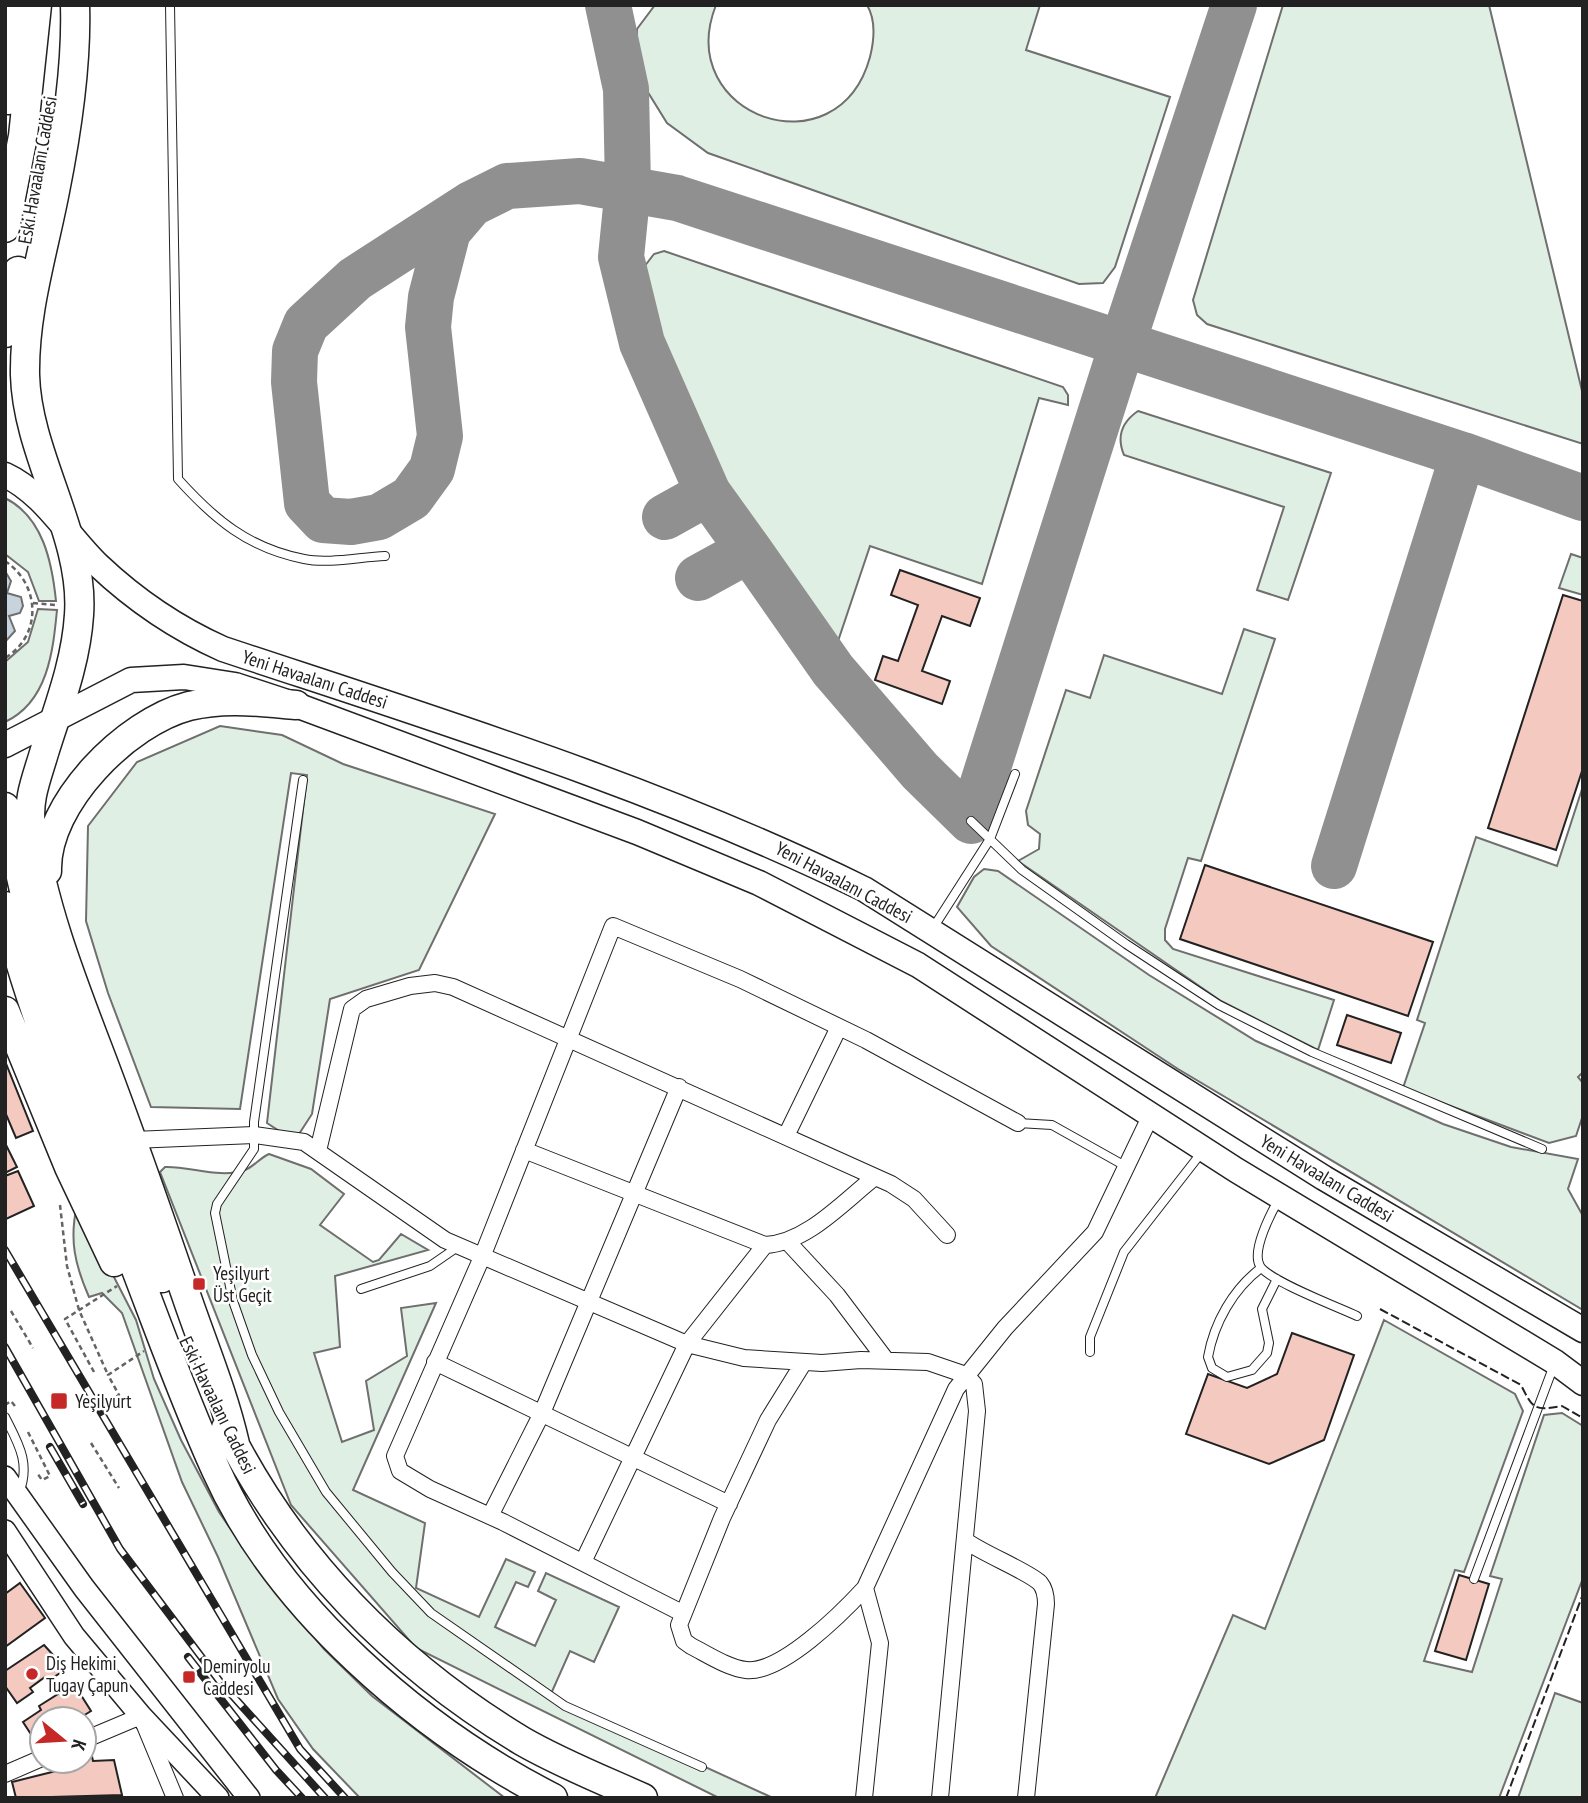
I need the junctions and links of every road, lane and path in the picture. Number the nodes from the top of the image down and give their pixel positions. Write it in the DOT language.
graph roads {
  1 [pos="19,5"];
  2 [pos="37,5"];
  3 [pos="58,5"];
  4 [pos="75,5"];
  5 [pos="170,5"];
  6 [pos="5,124"];
  7 [pos="5,228"];
  8 [pos="5,333"];
  9 [pos="5,475"];
  10 [pos="64,530"];
  11 [pos="385,556"];
  12 [pos="5,561"];
  13 [pos="5,658"];
  14 [pos="296,705"];
  15 [pos="55,718"];
  16 [pos="5,745"];
  17 [pos="1015,774"];
  18 [pos="303,780"];
  19 [pos="5,807"];
  20 [pos="971,821"];
  21 [pos="990,839"];
  22 [pos="48,902"];
  23 [pos="5,906"];
  24 [pos="932,930"];
  25 [pos="5,1012"];
  26 [pos="839,1027"];
  27 [pos="569,1037"];
  28 [pos="1171,1083"];
  29 [pos="678,1087"];
  30 [pos="1151,1115"];
  31 [pos="1018,1123"];
  32 [pos="254,1135"];
  33 [pos="786,1136"];
  34 [pos="133,1140"];
  35 [pos="1204,1149"];
  36 [pos="1542,1149"];
  37 [pos="524,1150"];
  38 [pos="318,1151"];
  39 [pos="1126,1167"];
  40 [pos="875,1177"];
  41 [pos="1324,1178"];
  42 [pos="633,1192"];
  43 [pos="1280,1197"];
  44 [pos="60,1200"];
  45 [pos="1303,1210"];
  46 [pos="947,1235"];
  47 [pos="788,1241"];
  48 [pos="765,1245"];
  49 [pos="459,1246"];
  50 [pos="482,1257"];
  51 [pos="1261,1268"];
  52 [pos="1278,1279"];
  53 [pos="123,1282"];
  54 [pos="361,1289"];
  55 [pos="586,1302"];
  56 [pos="79,1310"];
  57 [pos="11,1311"];
  58 [pos="1357,1316"];
  59 [pos="1583,1330"];
  60 [pos="687,1344"];
  61 [pos="151,1347"];
  62 [pos="33,1348"];
  63 [pos="1090,1352"];
  64 [pos="886,1360"];
  65 [pos="435,1362"];
  66 [pos="804,1362"];
  67 [pos="1555,1362"];
  68 [pos="94,1373"];
  69 [pos="108,1375"];
  70 [pos="966,1375"];
  71 [pos="1583,1383"];
  72 [pos="109,1401"];
  73 [pos="5,1405"];
  74 [pos="15,1406"];
  75 [pos="542,1413"];
  76 [pos="5,1417"];
  77 [pos="28,1432"];
  78 [pos="91,1443"];
  79 [pos="234,1444"];
  80 [pos="23,1453"];
  81 [pos="633,1458"];
  82 [pos="216,1471"];
  83 [pos="5,1477"];
  84 [pos="119,1488"];
  85 [pos="18,1495"];
  86 [pos="729,1504"];
  87 [pos="490,1516"];
  88 [pos="5,1531"];
  89 [pos="966,1541"];
  90 [pos="583,1562"];
  91 [pos="1474,1579"];
  92 [pos="84,1588"];
  93 [pos="865,1588"];
  94 [pos="55,1609"];
  95 [pos="682,1613"];
  96 [pos="117,1631"];
  97 [pos="94,1661"];
  98 [pos="141,1716"];
  99 [pos="98,1734"];
  100 [pos="28,1764"];
  101 [pos="702,1767"];
  102 [pos="5,1774"];
  103 [pos="174,1798"];
  104 [pos="218,1798"];
  105 [pos="249,1798"];
  106 [pos="552,1798"];
  107 [pos="643,1798"];
  108 [pos="864,1798"];
  109 [pos="940,1798"];
  110 [pos="1026,1798"];
  1 -- 6 [label="highway"];
  2 -- 7 [label="highway, Eski Havaalanı Caddesi"];
  3 -- 8 [label="highway, Eski Havaalanı Caddesi"];
  4 -- 10 [label="highway"];
  5 -- 11 [label="lane"];
  9 -- 10 [label="main road, Yeni Havaalanı Caddesi"];
  10 -- 15 [label="highway"];
  10 -- 24 [label="main road, Yeni Havaalanı Caddesi"];
  12 -- 13 [label="path"];
  14 -- 15 [label="main road, Yeni Havaalanı Caddesi"];
  14 -- 22 [label="highway"];
  14 -- 30 [label="main road, Yeni Havaalanı Caddesi"];
  15 -- 16 [label="main road, Yeni Havaalanı Caddesi"];
  15 -- 22 [label="highway"];
  17 -- 21 [label="lane"];
  18 -- 32 [label="lane"];
  19 -- 79 [label="highway, Eski Havaalanı Caddesi"];
  20 -- 21 [label="lane"];
  21 -- 24 [label="lane"];
  21 -- 36 [label="lane"];
  22 -- 34 [label="highway"];
  23 -- 82 [label="highway, Eski Havaalanı Caddesi"];
  24 -- 28 [label="main road, Yeni Havaalanı Caddesi"];
  25 -- 53 [label="highway"];
  26 -- 27 [label="street"];
  26 -- 31 [label="street"];
  26 -- 33 [label="street"];
  27 -- 29 [label="street"];
  27 -- 37 [label="street"];
  27 -- 38 [label="street"];
  28 -- 30 [label="main road"];
  28 -- 41 [label="main road, Yeni Havaalanı Caddesi"];
  29 -- 33 [label="street"];
  29 -- 42 [label="street"];
  30 -- 35 [label="main road, Yeni Havaalanı Caddesi"];
  30 -- 39 [label="street"];
  31 -- 39 [label="lane"];
  32 -- 34 [label="street"];
  32 -- 38 [label="street"];
  32 -- 101 [label="lane"];
  33 -- 40 [label="street"];
  34 -- 79 [label="highway"];
  35 -- 43 [label="main road, Yeni Havaalanı Caddesi"];
  35 -- 63 [label="lane"];
  37 -- 42 [label="street"];
  37 -- 50 [label="street"];
  38 -- 49 [label="street"];
  39 -- 70 [label="street"];
  40 -- 46 [label="street"];
  40 -- 47 [label="street"];
  41 -- 45 [label="main road"];
  41 -- 59 [label="main road, Yeni Havaalanı Caddesi"];
  42 -- 48 [label="street"];
  42 -- 55 [label="street"];
  43 -- 45 [label="main road, Yeni Havaalanı Caddesi"];
  43 -- 51 [label="lane"];
  44 -- 56 [label="path"];
  45 -- 67 [label="main road, Yeni Havaalanı Caddesi"];
  47 -- 48 [label="street"];
  47 -- 64 [label="street"];
  48 -- 60 [label="street"];
  49 -- 50 [label="street"];
  49 -- 54 [label="lane"];
  50 -- 55 [label="street"];
  50 -- 65 [label="street"];
  51 -- 52 [label="lane"];
  51 -- 52 [label="lane"];
  52 -- 58 [label="lane"];
  53 -- 56 [label="path"];
  53 -- 61 [label="highway"];
  55 -- 60 [label="street"];
  55 -- 75 [label="street"];
  56 -- 68 [label="path"];
  56 -- 69 [label="path"];
  57 -- 62 [label="path"];
  60 -- 66 [label="street"];
  60 -- 81 [label="street"];
  61 -- 69 [label="path"];
  61 -- 82 [label="highway"];
  64 -- 66 [label="street"];
  64 -- 70 [label="street"];
  65 -- 75 [label="street"];
  65 -- 87 [label="street"];
  66 -- 86 [label="street"];
  67 -- 71 [label="main road, Yeni Havaalanı Caddesi"];
  67 -- 91 [label="lane"];
  69 -- 72 [label="path"];
  70 -- 89 [label="street"];
  70 -- 93 [label="street"];
  73 -- 74 [label="path"];
  75 -- 81 [label="street"];
  75 -- 87 [label="street"];
  76 -- 80 [label="lane"];
  77 -- 80 [label="path"];
  78 -- 84 [label="path"];
  79 -- 107 [label="highway, Eski Havaalanı Caddesi"];
  80 -- 85 [label="lane"];
  81 -- 86 [label="street"];
  81 -- 90 [label="street"];
  82 -- 106 [label="highway, Eski Havaalanı Caddesi"];
  83 -- 85 [label="main road"];
  85 -- 92 [label="main road"];
  86 -- 95 [label="street"];
  87 -- 90 [label="street"];
  88 -- 94 [label="main road"];
  89 -- 109 [label="street"];
  89 -- 110 [label="street"];
  90 -- 95 [label="street"];
  92 -- 94 [label="main road"];
  92 -- 96 [label="main road"];
  93 -- 95 [label="street"];
  93 -- 108 [label="street"];
  94 -- 97 [label="main road"];
  96 -- 97 [label="main road"];
  96 -- 105 [label="main road"];
  97 -- 98 [label="main road"];
  98 -- 99 [label="street"];
  98 -- 103 [label="street"];
  98 -- 104 [label="main road"];
  100 -- 102 [label="street"];
}
